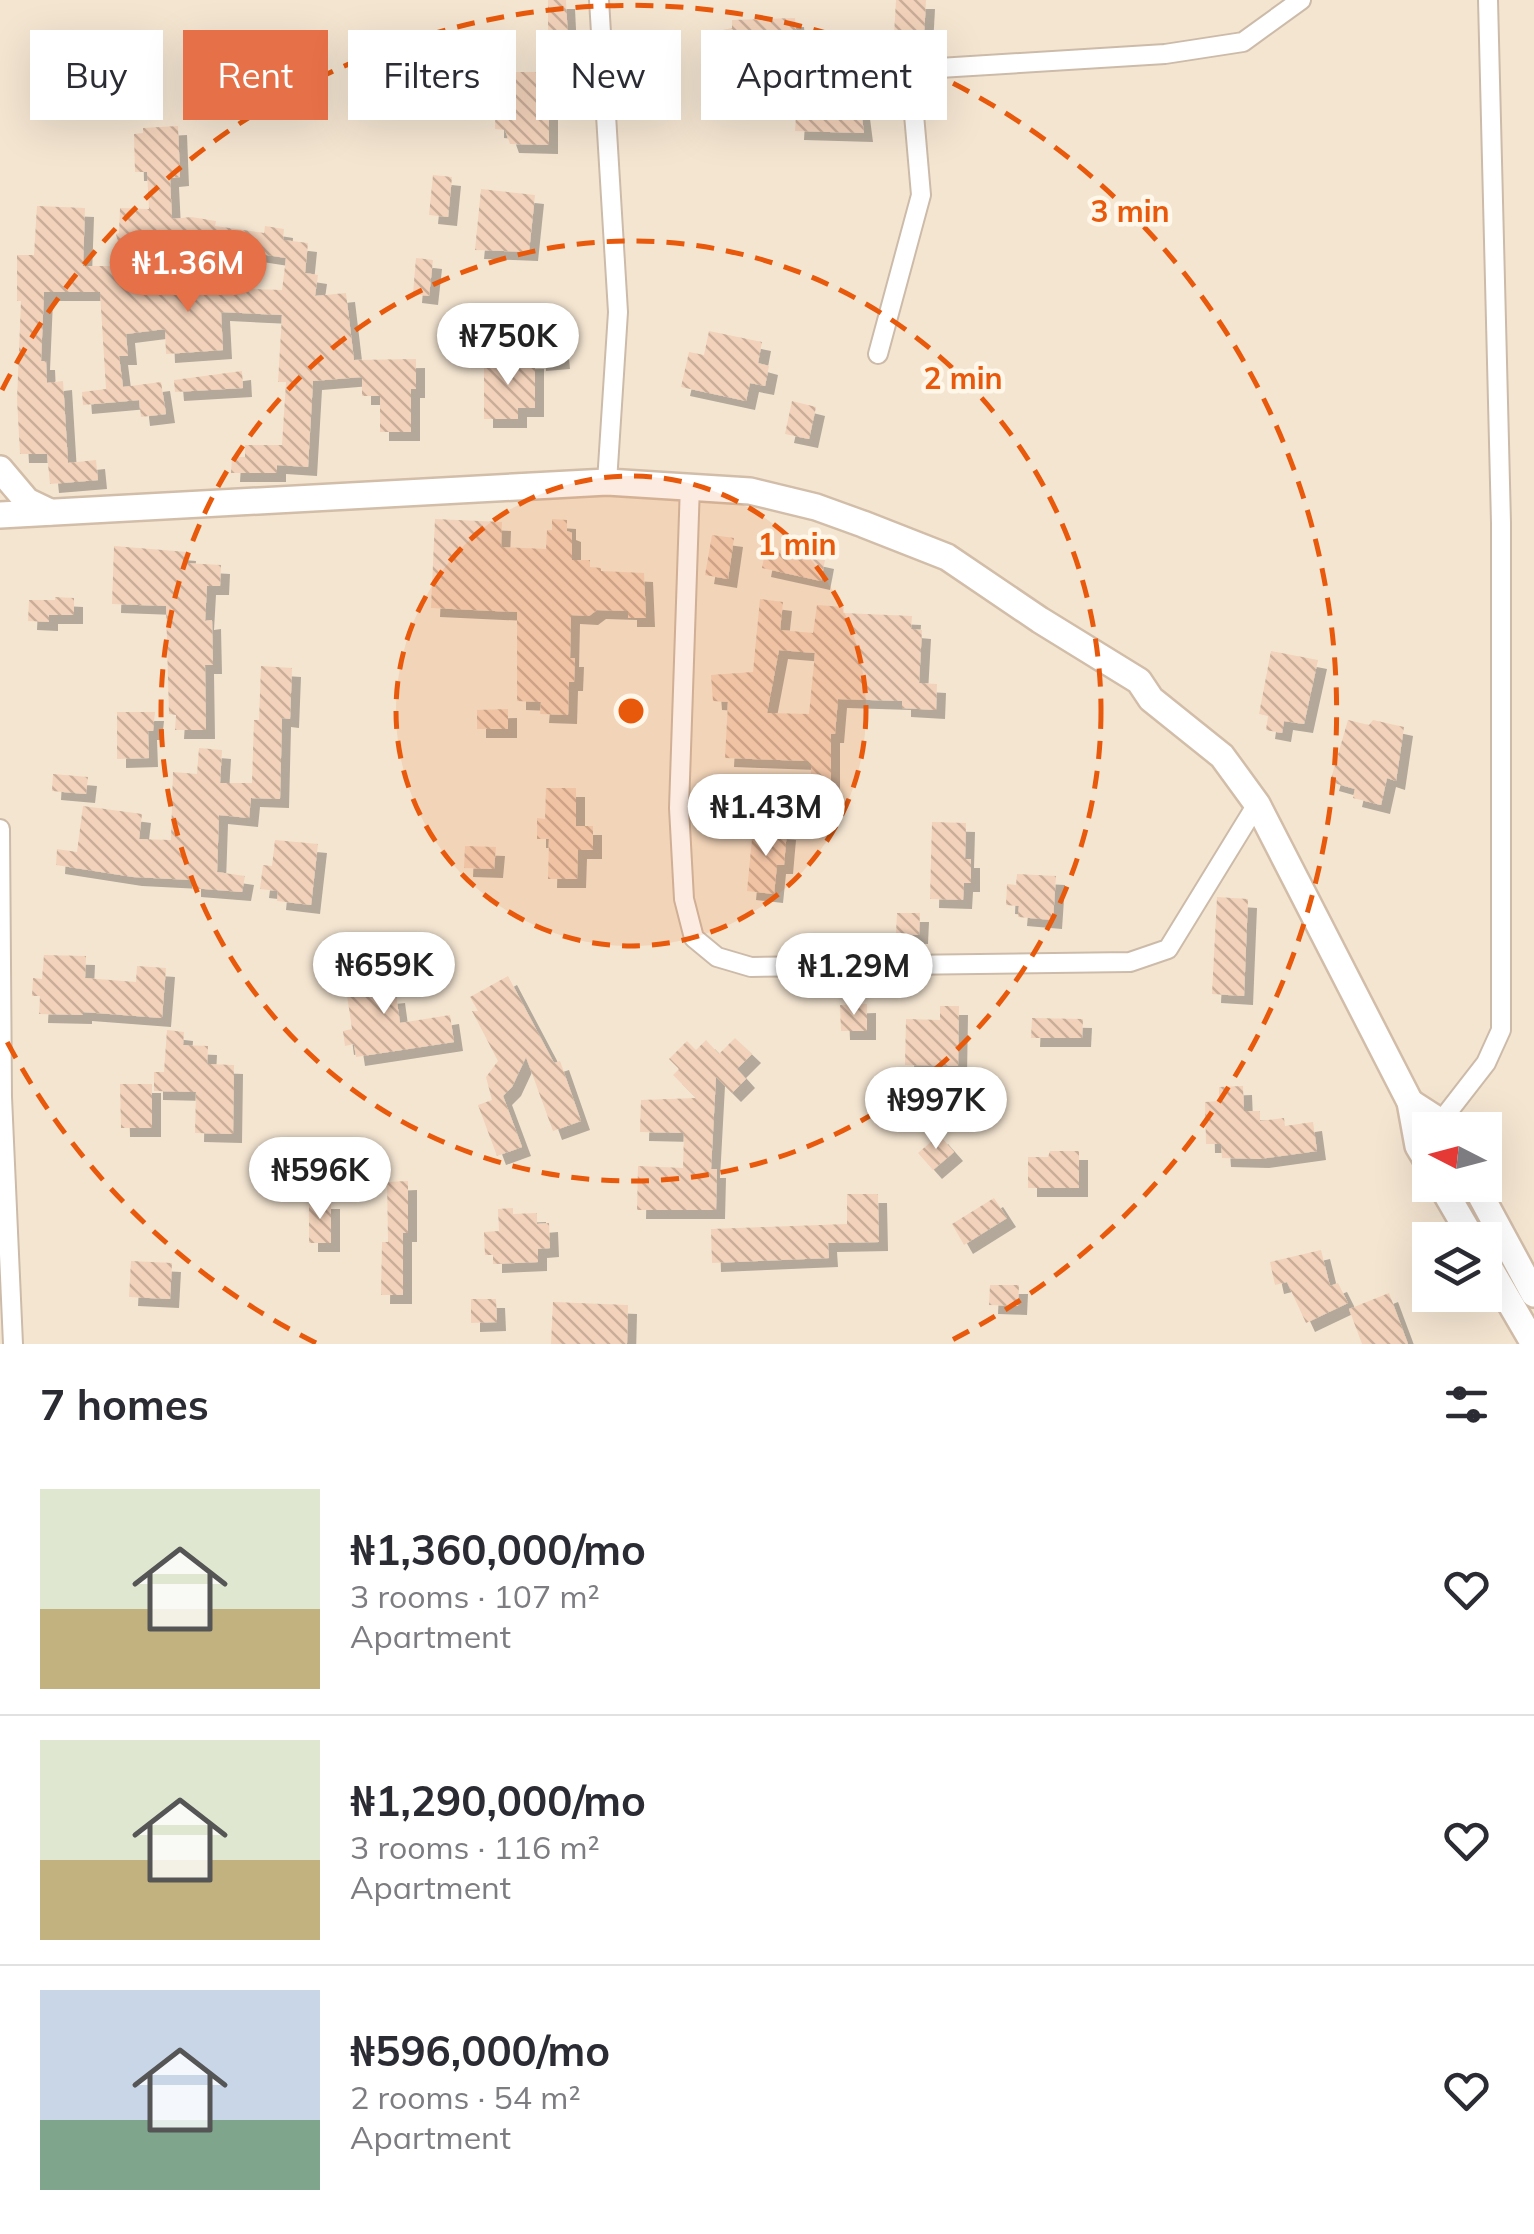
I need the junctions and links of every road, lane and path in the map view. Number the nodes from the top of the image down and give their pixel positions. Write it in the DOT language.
graph roads {
  1 [pos="600,0"];
  2 [pos="1301,0"];
  3 [pos="1488,0"];
  4 [pos="878,354"];
  5 [pos="0,470"];
  6 [pos="607,482"];
  7 [pos="690,485"];
  8 [pos="50,512"];
  9 [pos="0,516"];
  10 [pos="1257,804"];
  11 [pos="0,829"];
  12 [pos="1416,1112"];
  13 [pos="1451,1112"];
  14 [pos="1483,1202"];
  15 [pos="1502,1289"];
  16 [pos="1534,1294"];
  17 [pos="14,1344"];
  18 [pos="1534,1344"];
  1 -- 6 [label="street"];
  2 -- 4 [label="street"];
  3 -- 13 [label="street"];
  5 -- 8 [label="main road"];
  6 -- 7 [label="main road"];
  6 -- 8 [label="main road"];
  7 -- 10 [label="main road"];
  7 -- 10 [label="street"];
  8 -- 9 [label="main road"];
  10 -- 12 [label="main road"];
  11 -- 17 [label="street"];
  14 -- 16 [label="main road"];
  15 -- 18 [label="main road"];
}
